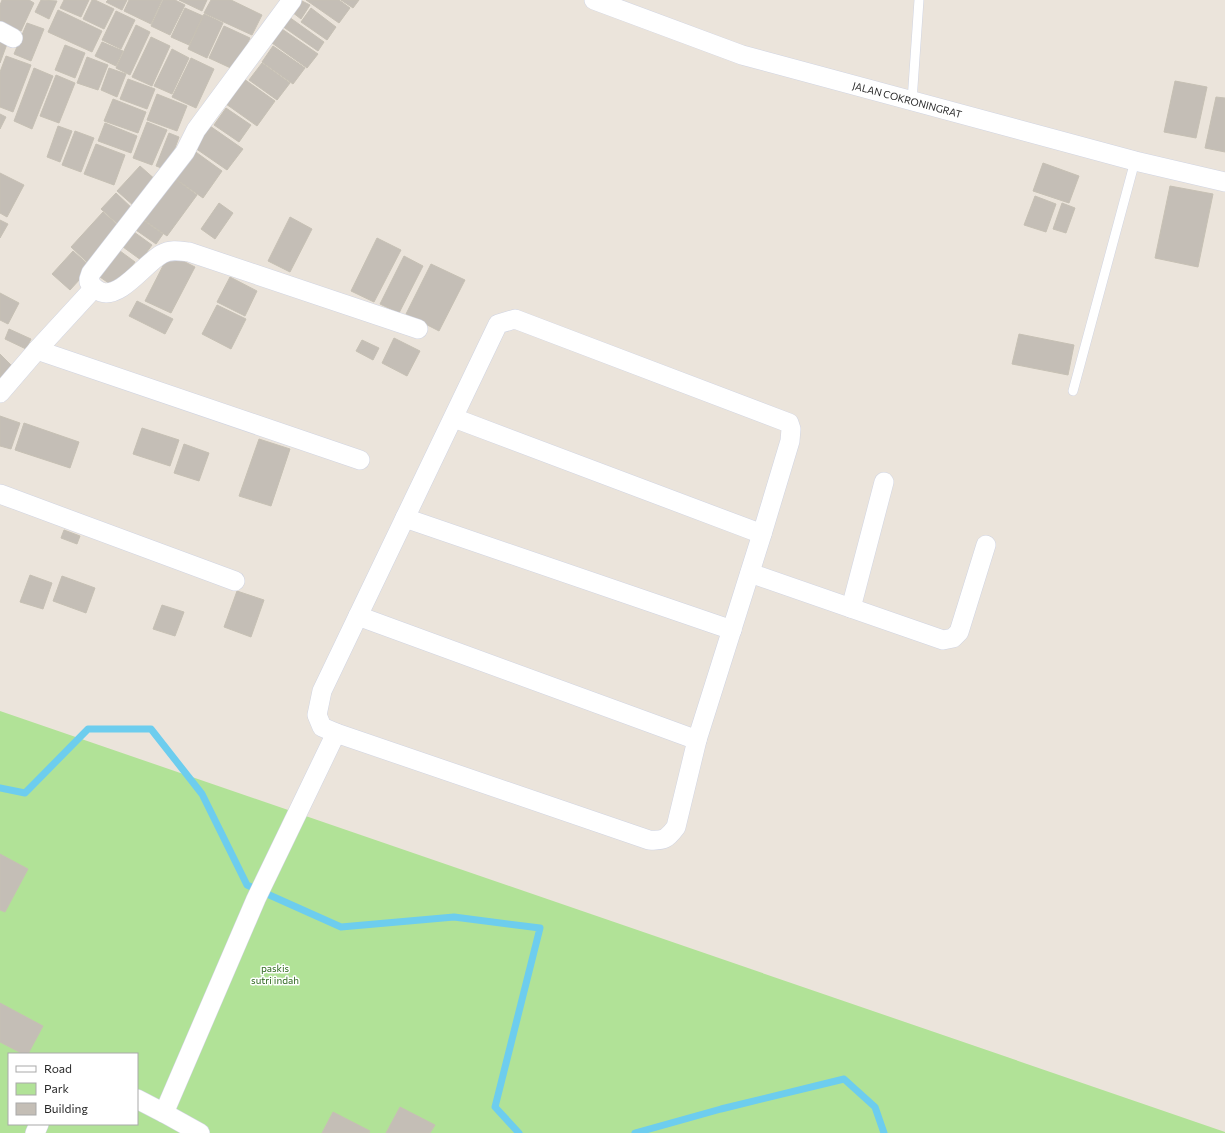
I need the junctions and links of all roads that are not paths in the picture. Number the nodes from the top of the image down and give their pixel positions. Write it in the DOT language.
graph roads {
  1 [pos="292,0"];
  2 [pos="594,0"];
  3 [pos="919,0"];
  4 [pos="912,101"];
  5 [pos="1135,161"];
  6 [pos="1225,182"];
  7 [pos="94,288"];
  8 [pos="418,329"];
  9 [pos="37,350"];
  10 [pos="1073,391"];
  11 [pos="0,392"];
  12 [pos="454,418"];
  13 [pos="360,460"];
  14 [pos="884,482"];
  15 [pos="0,494"];
  16 [pos="405,518"];
  17 [pos="762,534"];
  18 [pos="986,545"];
  19 [pos="750,573"];
  20 [pos="235,581"];
  21 [pos="851,608"];
  22 [pos="358,616"];
  23 [pos="732,630"];
  24 [pos="336,733"];
  25 [pos="697,740"];
  26 [pos="138,1100"];
  27 [pos="164,1113"];
  28 [pos="200,1133"];
  1 -- 7 [label="street"];
  2 -- 4 [label="street, JALAN COKRONINGRAT"];
  3 -- 4 [label="lane"];
  4 -- 5 [label="street, JALAN COKRONINGRAT"];
  5 -- 6 [label="street, JALAN COKRONINGRAT"];
  5 -- 10 [label="lane"];
  7 -- 8 [label="street"];
  7 -- 9 [label="street"];
  9 -- 11 [label="street"];
  9 -- 13 [label="street"];
  12 -- 16 [label="street"];
  12 -- 17 [label="street"];
  12 -- 17 [label="street"];
  14 -- 21 [label="street"];
  15 -- 20 [label="street"];
  16 -- 22 [label="street"];
  16 -- 23 [label="street"];
  17 -- 19 [label="street"];
  18 -- 21 [label="street"];
  19 -- 21 [label="street"];
  19 -- 23 [label="street"];
  22 -- 24 [label="street"];
  22 -- 25 [label="street"];
  23 -- 25 [label="street"];
  24 -- 25 [label="street"];
  24 -- 27 [label="street"];
  26 -- 27 [label="street"];
  27 -- 28 [label="street"];
}
